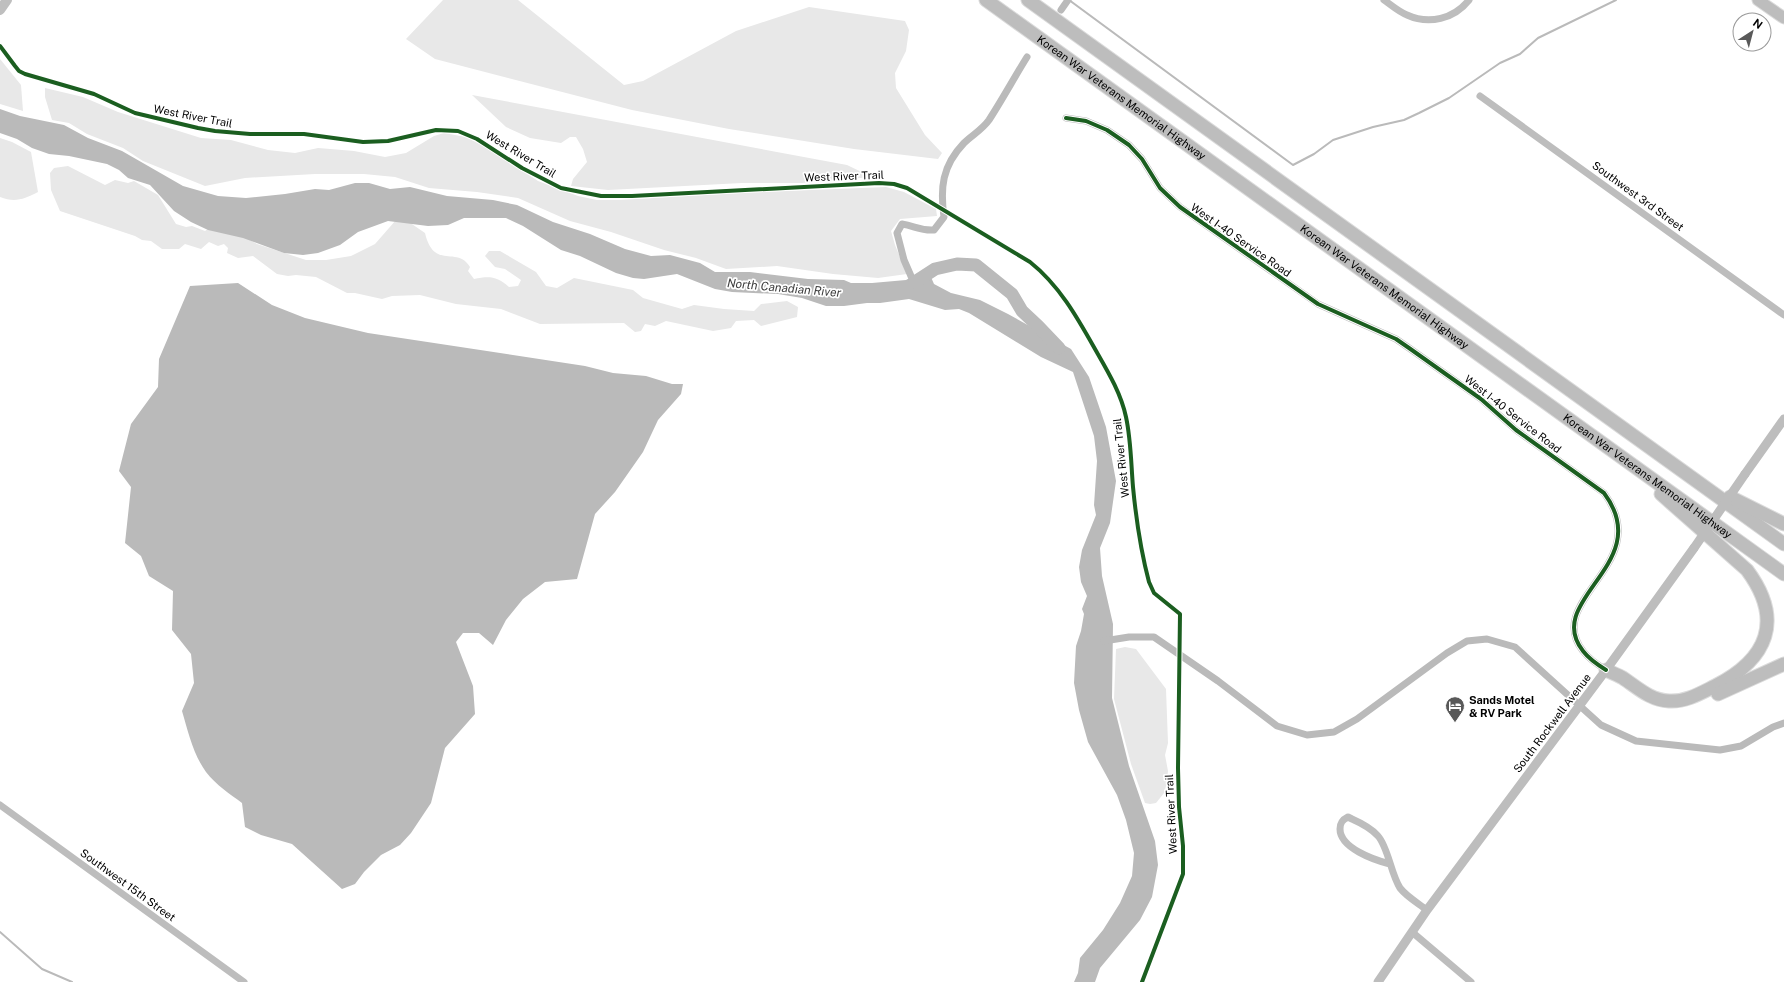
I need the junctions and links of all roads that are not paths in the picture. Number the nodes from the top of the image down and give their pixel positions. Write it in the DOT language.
graph roads {
  1 [pos="7,0"];
  2 [pos="986,0"];
  3 [pos="1028,0"];
  4 [pos="1384,0"];
  5 [pos="1758,0"];
  6 [pos="1468,1"];
  7 [pos="0,10"];
  8 [pos="1784,18"];
  9 [pos="1480,96"];
  10 [pos="1066,118"];
  11 [pos="1784,315"];
  12 [pos="1784,419"];
  13 [pos="1615,452"];
  14 [pos="1695,480"];
  15 [pos="1784,524"];
  16 [pos="1784,544"];
  17 [pos="1784,574"];
  18 [pos="1784,664"];
  19 [pos="1606,670"];
  20 [pos="0,805"];
  21 [pos="1390,864"];
  22 [pos="1427,910"];
  23 [pos="1412,932"];
  24 [pos="244,982"];
  25 [pos="1378,982"];
  26 [pos="1471,982"];
  1 -- 7 [label="main road"];
  2 -- 13 [label="highway, Korean War Veterans Memorial Highway"];
  3 -- 14 [label="highway"];
  4 -- 6 [label="street"];
  5 -- 8 [label="main road"];
  9 -- 11 [label="street, Southwest 3rd Street"];
  10 -- 19 [label="street, West I-40 Service Road"];
  12 -- 19 [label="street, South Rockwell Avenue, bridge"];
  13 -- 17 [label="highway, Korean War Veterans Memorial Highway"];
  13 -- 19 [label="highway"];
  14 -- 15 [label="highway"];
  14 -- 16 [label="highway"];
  18 -- 19 [label="highway"];
  19 -- 22 [label="street, South Rockwell Avenue"];
  20 -- 24 [label="street, Southwest 15th Street"];
  21 -- 21 [label="street"];
  21 -- 22 [label="street"];
  22 -- 23 [label="street, South Rockwell Avenue"];
  23 -- 25 [label="street, South Rockwell Avenue"];
  23 -- 26 [label="street"];
}
